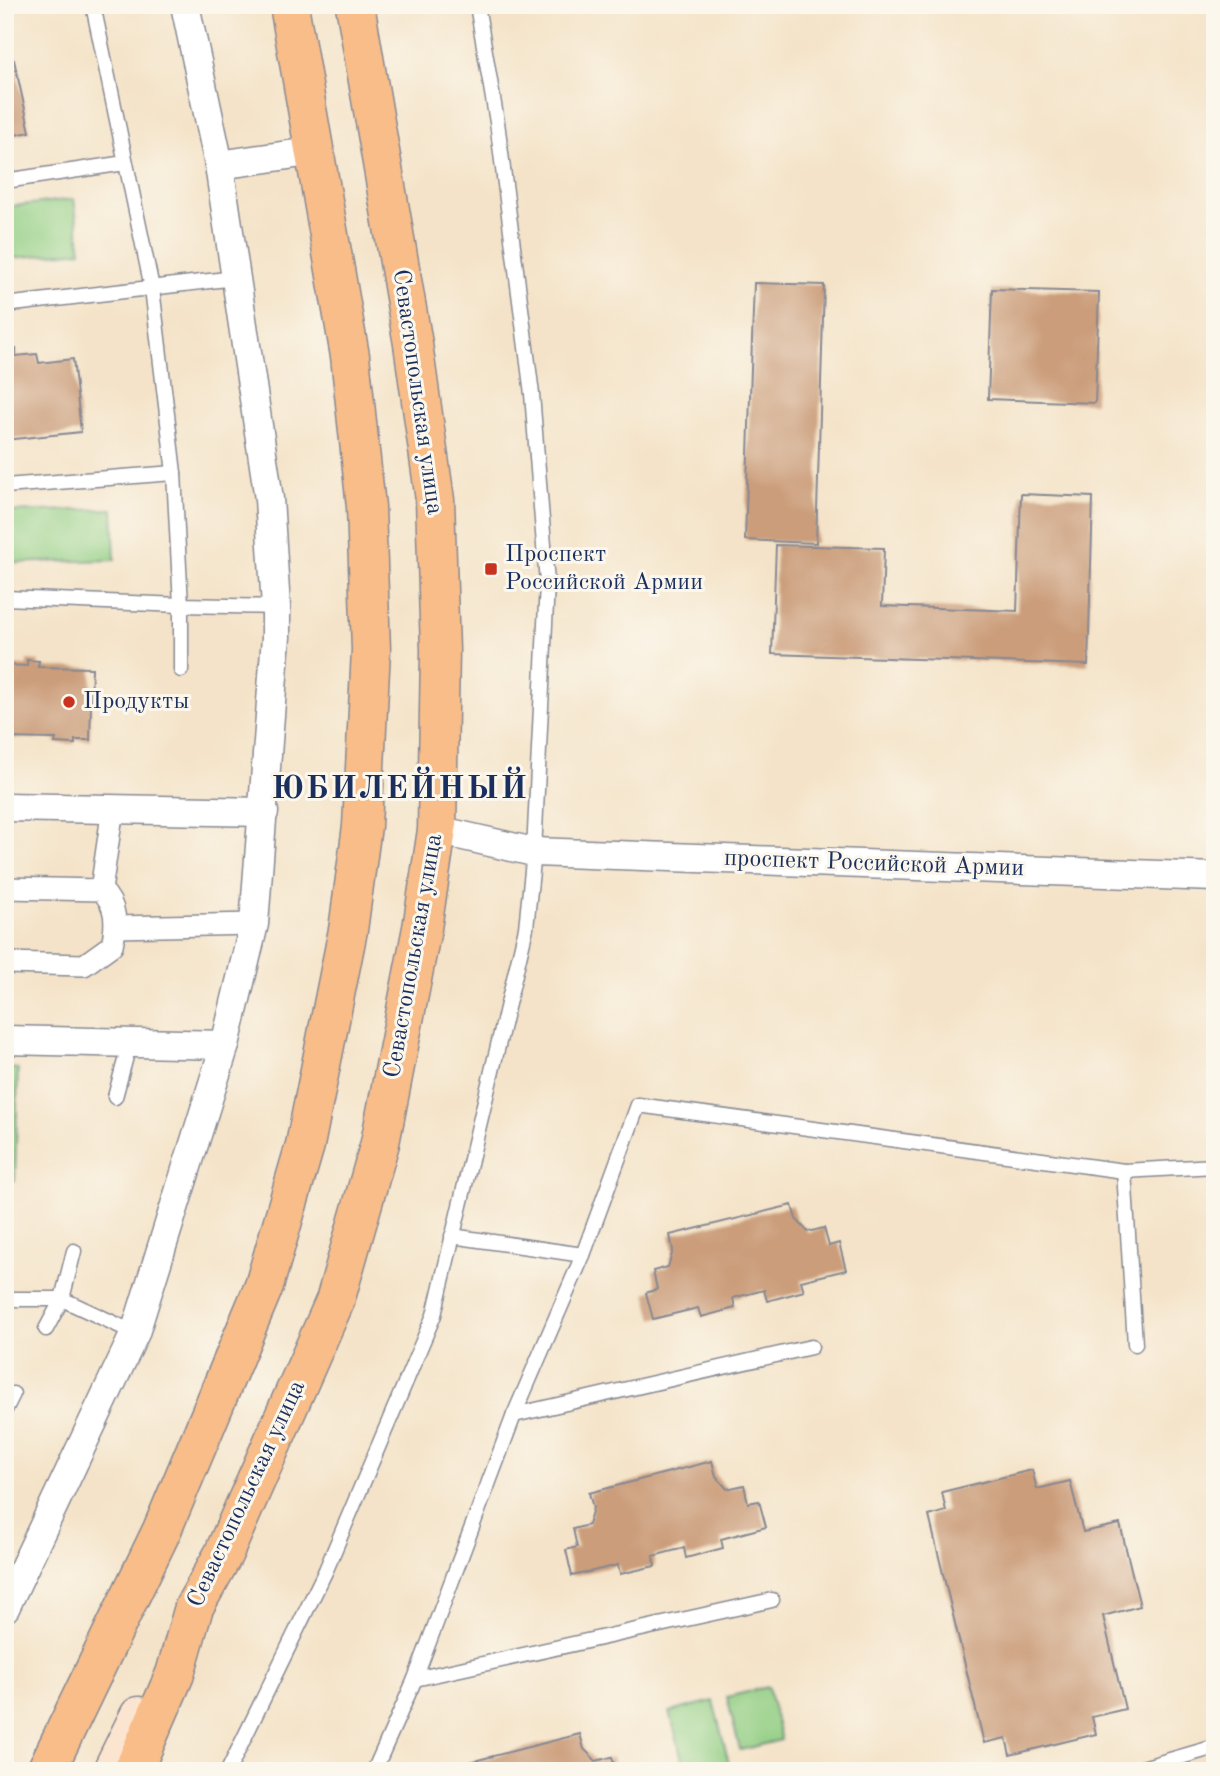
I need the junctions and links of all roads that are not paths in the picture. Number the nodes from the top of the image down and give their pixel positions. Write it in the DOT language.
graph roads {
  1 [pos="93,5"];
  2 [pos="185,5"];
  3 [pos="289,5"];
  4 [pos="355,5"];
  5 [pos="477,5"];
  6 [pos="316,151"];
  7 [pos="125,163"];
  8 [pos="219,165"];
  9 [pos="5,181"];
  10 [pos="235,278"];
  11 [pos="152,288"];
  12 [pos="5,305"];
  13 [pos="174,473"];
  14 [pos="5,486"];
  15 [pos="5,598"];
  16 [pos="181,606"];
  17 [pos="276,607"];
  18 [pos="181,670"];
  19 [pos="5,807"];
  20 [pos="113,808"];
  21 [pos="264,812"];
  22 [pos="437,830"];
  23 [pos="534,852"];
  24 [pos="1215,877"];
  25 [pos="5,888"];
  26 [pos="101,890"];
  27 [pos="254,924"];
  28 [pos="116,927"];
  29 [pos="5,963"];
  30 [pos="5,1040"];
  31 [pos="130,1042"];
  32 [pos="225,1045"];
  33 [pos="115,1097"];
  34 [pos="1215,1166"];
  35 [pos="1124,1171"];
  36 [pos="452,1236"];
  37 [pos="74,1251"];
  38 [pos="583,1255"];
  39 [pos="5,1299"];
  40 [pos="62,1299"];
  41 [pos="46,1329"];
  42 [pos="135,1333"];
  43 [pos="1135,1344"];
  44 [pos="811,1347"];
  45 [pos="13,1394"];
  46 [pos="5,1410"];
  47 [pos="514,1415"];
  48 [pos="772,1600"];
  49 [pos="194,1607"];
  50 [pos="5,1608"];
  51 [pos="415,1679"];
  52 [pos="1215,1747"];
  53 [pos="46,1771"];
  54 [pos="112,1771"];
  55 [pos="133,1771"];
  56 [pos="228,1771"];
  57 [pos="374,1771"];
  58 [pos="1132,1771"];
  1 -- 7 [label="lane"];
  2 -- 8 [label="street"];
  3 -- 6 [label="main road"];
  4 -- 22 [label="main road, Севастопольская улица"];
  5 -- 23 [label="lane"];
  6 -- 8 [label="street"];
  6 -- 53 [label="main road"];
  7 -- 9 [label="lane"];
  7 -- 11 [label="lane"];
  8 -- 10 [label="street"];
  10 -- 11 [label="lane"];
  10 -- 17 [label="street"];
  11 -- 12 [label="lane"];
  11 -- 13 [label="lane"];
  13 -- 14 [label="lane"];
  13 -- 16 [label="lane"];
  15 -- 16 [label="lane"];
  16 -- 17 [label="lane"];
  16 -- 18 [label="lane"];
  17 -- 21 [label="street"];
  19 -- 20 [label="street"];
  20 -- 21 [label="street"];
  20 -- 26 [label="street"];
  21 -- 27 [label="street"];
  22 -- 23 [label="street, проспект Российской Армии"];
  22 -- 49 [label="main road, Севастопольская улица"];
  23 -- 24 [label="street, проспект Российской Армии"];
  23 -- 36 [label="lane"];
  25 -- 26 [label="street"];
  26 -- 28 [label="street"];
  27 -- 28 [label="street"];
  27 -- 32 [label="street"];
  28 -- 29 [label="street"];
  30 -- 31 [label="street"];
  31 -- 32 [label="street"];
  31 -- 33 [label="lane"];
  32 -- 42 [label="street"];
  34 -- 35 [label="lane"];
  35 -- 38 [label="lane"];
  35 -- 43 [label="lane"];
  36 -- 38 [label="lane"];
  36 -- 56 [label="lane"];
  37 -- 40 [label="lane"];
  38 -- 47 [label="lane"];
  39 -- 40 [label="lane"];
  40 -- 41 [label="lane"];
  40 -- 42 [label="lane"];
  42 -- 50 [label="street"];
  44 -- 47 [label="lane"];
  45 -- 46 [label="lane"];
  47 -- 51 [label="lane"];
  48 -- 51 [label="lane"];
  49 -- 54 [label="main road, Севастопольская улица"];
  49 -- 55 [label="main road"];
  51 -- 57 [label="lane"];
  52 -- 58 [label="lane"];
}
